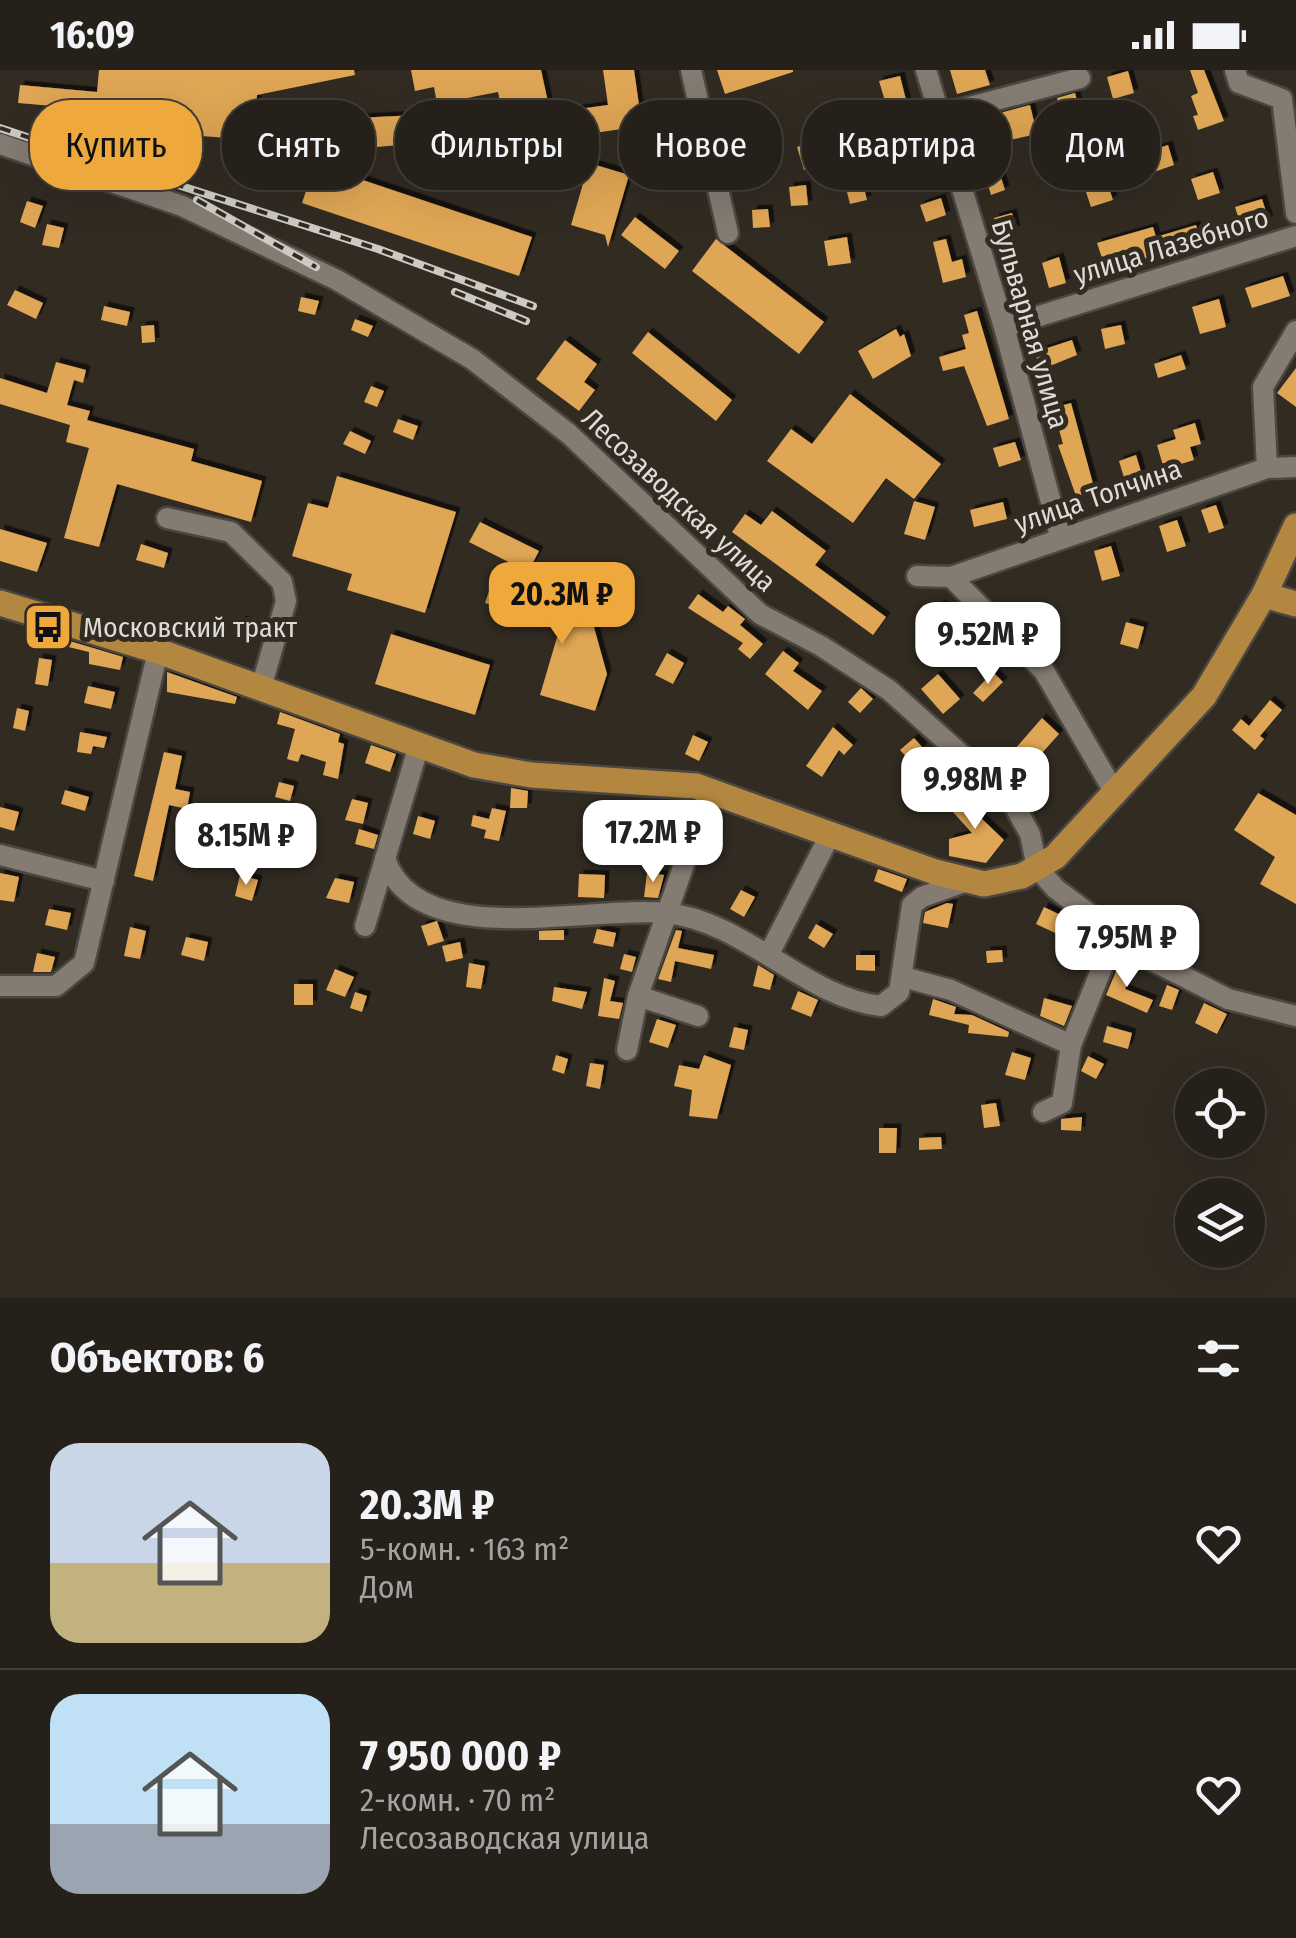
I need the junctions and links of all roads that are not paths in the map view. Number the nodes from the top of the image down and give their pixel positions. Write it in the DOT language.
graph roads {
  1 [pos="691,70"];
  2 [pos="926,70"];
  3 [pos="1235,70"];
  4 [pos="1080,78"];
  5 [pos="935,100"];
  6 [pos="997,100"];
  7 [pos="0,144"];
  8 [pos="1293,146"];
  9 [pos="963,190"];
  10 [pos="1296,213"];
  11 [pos="728,232"];
  12 [pos="1296,236"];
  13 [pos="1004,327"];
  14 [pos="1296,331"];
  15 [pos="1296,467"];
  16 [pos="1268,468"];
  17 [pos="167,518"];
  18 [pos="1296,526"];
  19 [pos="1060,536"];
  20 [pos="918,576"];
  21 [pos="951,576"];
  22 [pos="1264,595"];
  23 [pos="0,603"];
  24 [pos="1296,604"];
  25 [pos="158,650"];
  26 [pos="261,688"];
  27 [pos="419,745"];
  28 [pos="710,790"];
  29 [pos="1116,795"];
  30 [pos="830,835"];
  31 [pos="0,855"];
  32 [pos="385,858"];
  33 [pos="1037,868"];
  34 [pos="104,881"];
  35 [pos="964,882"];
  36 [pos="666,912"];
  37 [pos="365,926"];
  38 [pos="1116,934"];
  39 [pos="768,954"];
  40 [pos="903,977"];
  41 [pos="0,986"];
  42 [pos="638,996"];
  43 [pos="698,1016"];
  44 [pos="1296,1016"];
  45 [pos="1072,1045"];
  46 [pos="627,1050"];
  47 [pos="1043,1112"];
  1 -- 11 [label="street"];
  2 -- 5 [label="street, Бульварная улица"];
  3 -- 8 [label="street"];
  4 -- 6 [label="street"];
  7 -- 33 [label="street, Лесозаводская улица"];
  8 -- 10 [label="street"];
  9 -- 13 [label="street, Бульварная улица"];
  12 -- 13 [label="street, улица Лазебного"];
  13 -- 19 [label="street, Бульварная улица"];
  14 -- 16 [label="street"];
  15 -- 16 [label="street, улица Толчина"];
  16 -- 19 [label="street, улица Толчина"];
  17 -- 26 [label="street"];
  18 -- 22 [label="main road"];
  19 -- 21 [label="street, улица Толчина"];
  20 -- 21 [label="street, улица Толчина"];
  21 -- 29 [label="street"];
  22 -- 24 [label="main road"];
  22 -- 29 [label="main road"];
  23 -- 25 [label="main road"];
  25 -- 26 [label="main road"];
  25 -- 34 [label="street"];
  26 -- 27 [label="main road"];
  27 -- 28 [label="main road"];
  27 -- 32 [label="street"];
  28 -- 30 [label="main road"];
  28 -- 36 [label="street"];
  29 -- 33 [label="main road"];
  30 -- 35 [label="main road"];
  30 -- 39 [label="street"];
  31 -- 34 [label="street"];
  32 -- 36 [label="street"];
  32 -- 37 [label="street"];
  33 -- 35 [label="main road"];
  33 -- 38 [label="street, Лесозаводская улица"];
  34 -- 41 [label="street"];
  35 -- 40 [label="street"];
  36 -- 39 [label="street"];
  36 -- 42 [label="street"];
  38 -- 44 [label="street, Лесозаводская улица"];
  38 -- 45 [label="street"];
  39 -- 40 [label="street"];
  40 -- 45 [label="street"];
  42 -- 43 [label="street"];
  42 -- 46 [label="street"];
  45 -- 47 [label="street"];
}
